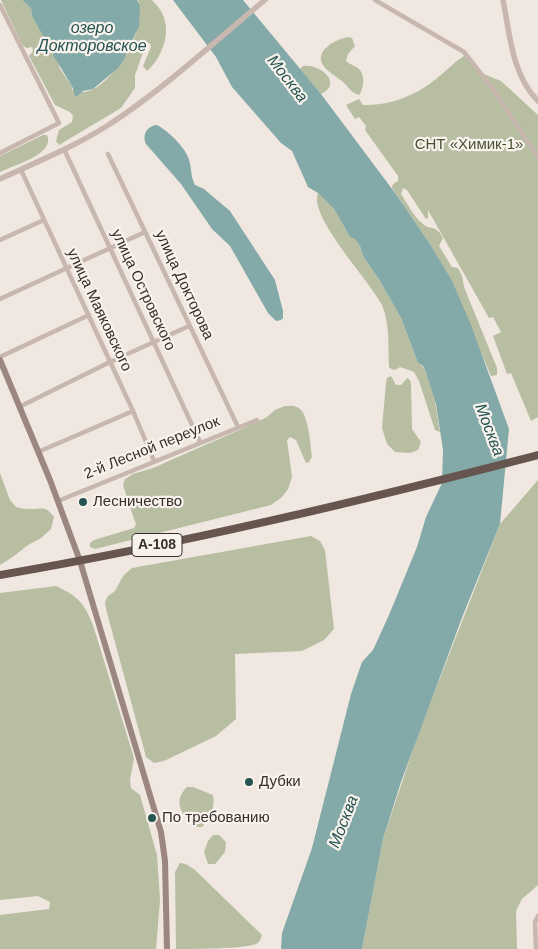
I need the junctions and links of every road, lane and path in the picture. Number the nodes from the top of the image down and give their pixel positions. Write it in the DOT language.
graph roads {
  1 [pos="265,0"];
  2 [pos="375,0"];
  3 [pos="503,0"];
  4 [pos="0,5"];
  5 [pos="538,101"];
  6 [pos="64,149"];
  7 [pos="0,153"];
  8 [pos="108,154"];
  9 [pos="538,157"];
  10 [pos="21,170"];
  11 [pos="0,179"];
  12 [pos="44,220"];
  13 [pos="145,232"];
  14 [pos="0,240"];
  15 [pos="110,248"];
  16 [pos="66,268"];
  17 [pos="0,299"];
  18 [pos="89,316"];
  19 [pos="189,326"];
  20 [pos="153,342"];
  21 [pos="0,359"];
  22 [pos="110,362"];
  23 [pos="19,407"];
  24 [pos="133,411"];
  25 [pos="257,420"];
  26 [pos="238,427"];
  27 [pos="200,442"];
  28 [pos="38,452"];
  29 [pos="538,455"];
  30 [pos="154,461"];
  31 [pos="58,500"];
  32 [pos="80,561"];
  33 [pos="0,575"];
  34 [pos="538,916"];
  35 [pos="167,949"];
  36 [pos="536,949"];
  1 -- 6 [label="street"];
  2 -- 9 [label="street"];
  3 -- 5 [label="street"];
  4 -- 7 [label="street"];
  6 -- 10 [label="street"];
  6 -- 15 [label="street, улица Островского"];
  8 -- 13 [label="street, улица Докторова"];
  10 -- 11 [label="street"];
  10 -- 12 [label="street, улица Маяковского"];
  12 -- 14 [label="street"];
  12 -- 16 [label="street, улица Маяковского"];
  13 -- 15 [label="street"];
  13 -- 19 [label="street, улица Докторова"];
  15 -- 16 [label="street"];
  15 -- 20 [label="street, улица Островского"];
  16 -- 17 [label="street"];
  16 -- 18 [label="street, улица Маяковского"];
  18 -- 21 [label="street"];
  18 -- 22 [label="street, улица Маяковского"];
  19 -- 20 [label="street"];
  19 -- 26 [label="street, улица Докторова"];
  20 -- 22 [label="street"];
  20 -- 27 [label="street, улица Островского"];
  21 -- 23 [label="main road"];
  22 -- 23 [label="street"];
  22 -- 24 [label="street, улица Маяковского"];
  23 -- 28 [label="main road"];
  24 -- 28 [label="street"];
  24 -- 30 [label="street, улица Маяковского"];
  25 -- 26 [label="street, 2-й Лесной переулок"];
  26 -- 27 [label="street, 2-й Лесной переулок"];
  27 -- 30 [label="street, 2-й Лесной переулок"];
  28 -- 31 [label="main road"];
  29 -- 32 [label="highway, А-108"];
  30 -- 31 [label="street, 2-й Лесной переулок"];
  31 -- 32 [label="main road"];
  32 -- 33 [label="highway, А-108"];
  32 -- 35 [label="main road"];
  34 -- 36 [label="street"];
}
